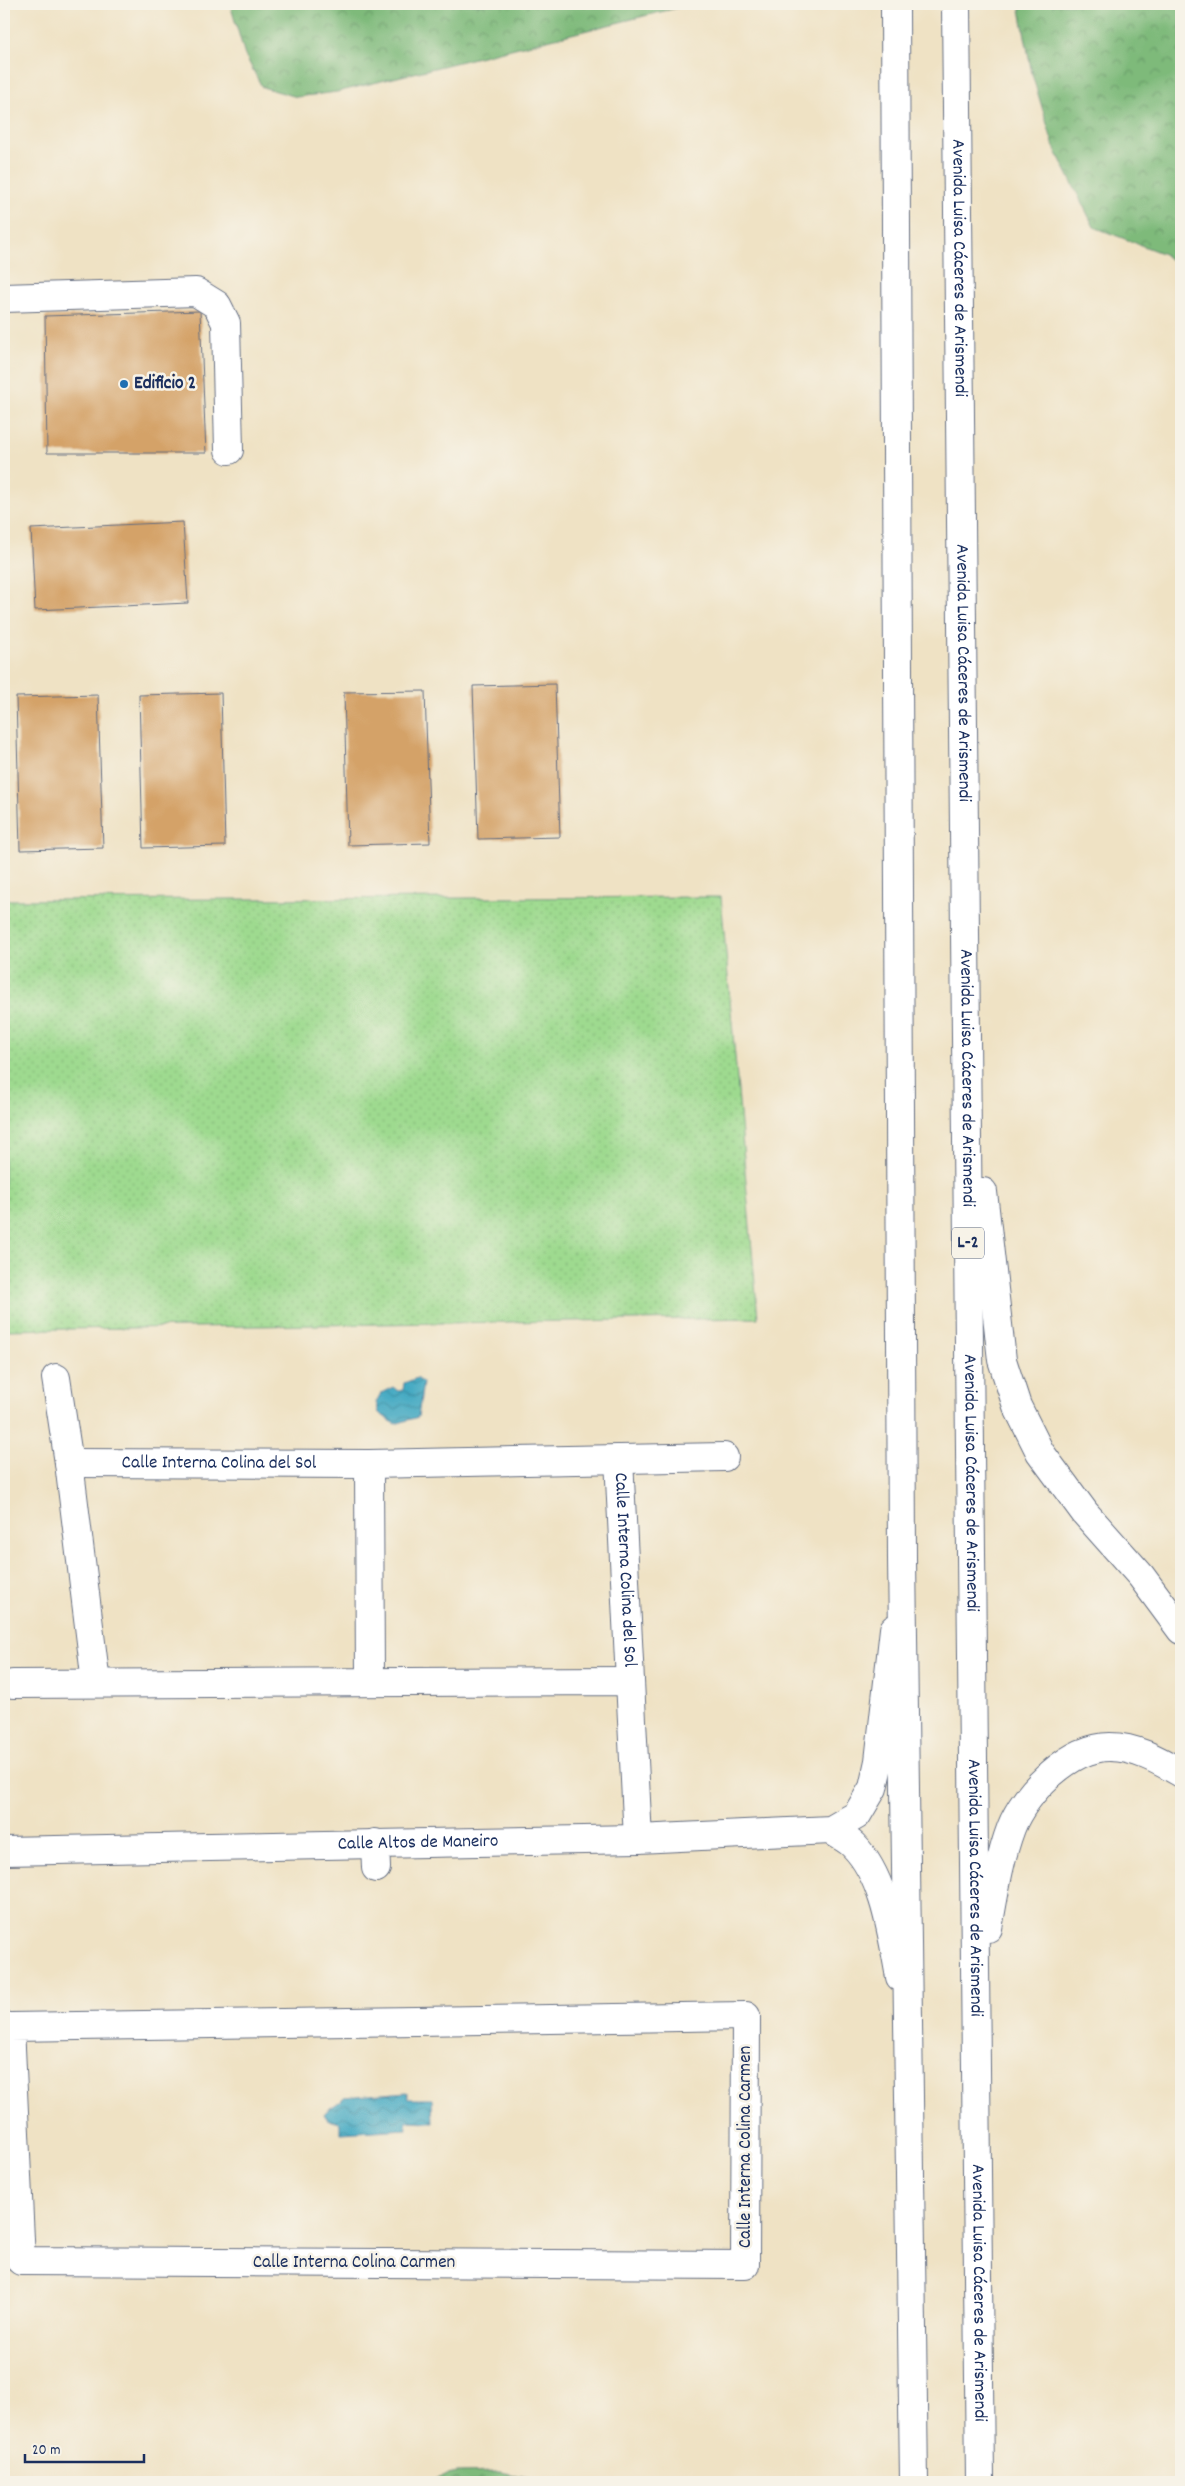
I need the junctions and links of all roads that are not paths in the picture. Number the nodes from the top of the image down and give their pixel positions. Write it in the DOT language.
graph roads {
  1 [pos="895,4"];
  2 [pos="956,4"];
  3 [pos="4,298"];
  4 [pos="229,450"];
  5 [pos="966,1036"];
  6 [pos="56,1378"];
  7 [pos="724,1457"];
  8 [pos="619,1459"];
  9 [pos="69,1463"];
  10 [pos="369,1464"];
  11 [pos="902,1558"];
  12 [pos="1181,1630"];
  13 [pos="630,1681"];
  14 [pos="370,1682"];
  15 [pos="96,1683"];
  16 [pos="14,1684"];
  17 [pos="1181,1773"];
  18 [pos="831,1830"];
  19 [pos="638,1839"];
  20 [pos="4,1851"];
  21 [pos="976,1999"];
  22 [pos="908,2026"];
  23 [pos="21,2261"];
  24 [pos="914,2482"];
  25 [pos="980,2482"];
  1 -- 11 [label="main road"];
  2 -- 5 [label="main road, Avenida Luisa Cáceres de Arismendi / L-2"];
  3 -- 4 [label="main road"];
  5 -- 12 [label="main road"];
  5 -- 21 [label="main road, Avenida Luisa Cáceres de Arismendi / L-2"];
  6 -- 9 [label="main road"];
  7 -- 8 [label="main road, Calle Interna Colina del Sol"];
  8 -- 10 [label="main road, Calle Interna Colina del Sol"];
  8 -- 13 [label="main road, Calle Interna Colina del Sol"];
  9 -- 10 [label="main road, Calle Interna Colina del Sol"];
  9 -- 15 [label="main road"];
  10 -- 14 [label="main road"];
  11 -- 18 [label="main road"];
  11 -- 22 [label="main road"];
  13 -- 14 [label="main road, Calle Interna Colina del Sol"];
  13 -- 19 [label="main road, Calle Interna Colina del Sol"];
  14 -- 15 [label="main road, Calle Interna Colina del Sol"];
  15 -- 16 [label="main road, Calle Interna Colina del Sol"];
  17 -- 21 [label="main road"];
  18 -- 19 [label="main road, Calle Altos de Maneiro"];
  18 -- 22 [label="main road"];
  19 -- 20 [label="main road, Calle Altos de Maneiro"];
  21 -- 25 [label="main road, Avenida Luisa Cáceres de Arismendi / L-2"];
  22 -- 24 [label="main road"];
  23 -- 23 [label="main road, Calle Interna Colina Carmen"];
}
